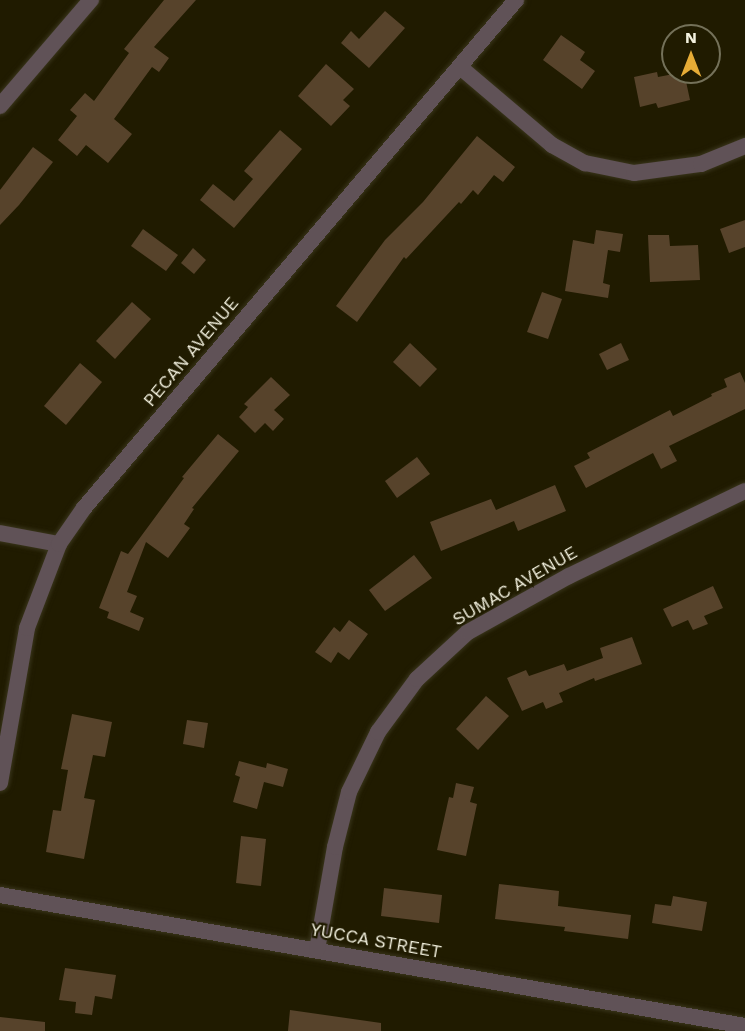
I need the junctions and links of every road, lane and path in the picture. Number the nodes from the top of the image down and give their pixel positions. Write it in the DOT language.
graph roads {
  1 [pos="91,0"];
  2 [pos="516,0"];
  3 [pos="460,67"];
  4 [pos="0,106"];
  5 [pos="745,146"];
  6 [pos="745,491"];
  7 [pos="0,533"];
  8 [pos="59,544"];
  9 [pos="0,783"];
  10 [pos="0,895"];
  11 [pos="317,950"];
  12 [pos="745,1026"];
  1 -- 4 [label="street"];
  2 -- 3 [label="street, PECAN AVENUE"];
  3 -- 5 [label="street"];
  3 -- 8 [label="street, PECAN AVENUE"];
  6 -- 11 [label="street, SUMAC AVENUE"];
  7 -- 8 [label="street"];
  8 -- 9 [label="street, PECAN AVENUE"];
  10 -- 11 [label="street, YUCCA STREET"];
  11 -- 12 [label="street, YUCCA STREET"];
}
